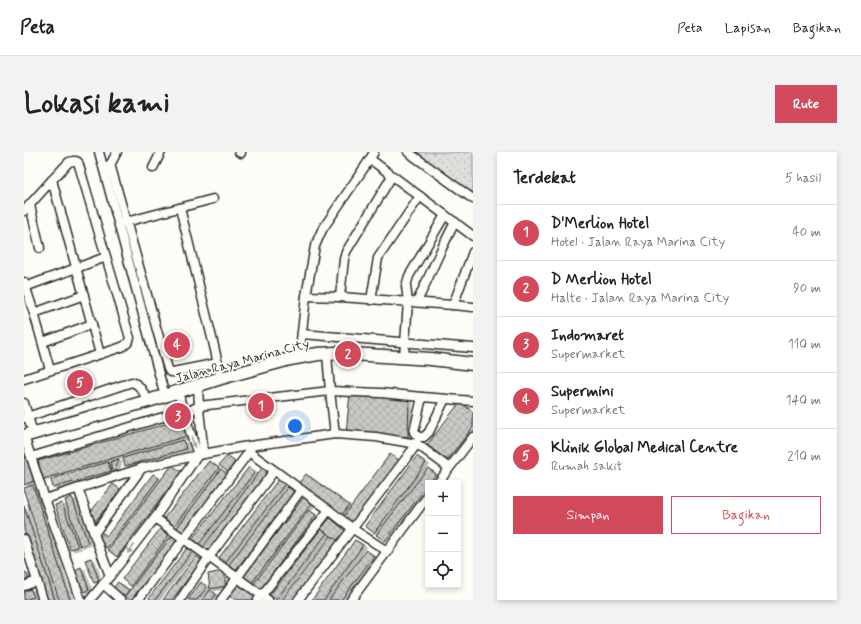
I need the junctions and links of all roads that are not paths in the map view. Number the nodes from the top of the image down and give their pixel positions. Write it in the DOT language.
graph roads {
  1 [pos="100,152"];
  2 [pos="117,152"];
  3 [pos="161,152"];
  4 [pos="408,152"];
  5 [pos="372,156"];
  6 [pos="110,164"];
  7 [pos="153,168"];
  8 [pos="106,173"];
  9 [pos="392,176"];
  10 [pos="52,180"];
  11 [pos="420,196"];
  12 [pos="213,199"];
  13 [pos="473,199"];
  14 [pos="27,208"];
  15 [pos="180,208"];
  16 [pos="445,215"];
  17 [pos="123,222"];
  18 [pos="455,222"];
  19 [pos="473,236"];
  20 [pos="40,248"];
  21 [pos="473,252"];
  22 [pos="106,257"];
  23 [pos="76,268"];
  24 [pos="25,285"];
  25 [pos="84,294"];
  26 [pos="306,296"];
  27 [pos="340,297"];
  28 [pos="371,300"];
  29 [pos="408,302"];
  30 [pos="418,302"];
  31 [pos="453,305"];
  32 [pos="473,307"];
  33 [pos="34,313"];
  34 [pos="92,324"];
  35 [pos="302,334"];
  36 [pos="43,342"];
  37 [pos="405,342"];
  38 [pos="473,348"];
  39 [pos="100,354"];
  40 [pos="327,354"];
  41 [pos="404,357"];
  42 [pos="299,358"];
  43 [pos="218,363"];
  44 [pos="473,364"];
  45 [pos="50,370"];
  46 [pos="221,378"];
  47 [pos="24,379"];
  48 [pos="198,385"];
  49 [pos="178,391"];
  50 [pos="330,391"];
  51 [pos="165,396"];
  52 [pos="422,398"];
  53 [pos="445,399"];
  54 [pos="148,401"];
  55 [pos="473,402"];
  56 [pos="24,404"];
  57 [pos="199,406"];
  58 [pos="183,411"];
  59 [pos="26,418"];
  60 [pos="335,434"];
  61 [pos="28,435"];
  62 [pos="473,438"];
  63 [pos="417,444"];
  64 [pos="250,449"];
  65 [pos="201,455"];
  66 [pos="31,457"];
  67 [pos="142,468"];
  68 [pos="449,468"];
  69 [pos="274,471"];
  70 [pos="440,480"];
  71 [pos="78,488"];
  72 [pos="301,490"];
  73 [pos="44,498"];
  74 [pos="425,500"];
  75 [pos="329,510"];
  76 [pos="155,518"];
  77 [pos="353,528"];
  78 [pos="94,534"];
  79 [pos="24,539"];
  80 [pos="184,539"];
  81 [pos="387,551"];
  82 [pos="26,552"];
  83 [pos="209,557"];
  84 [pos="110,576"];
  85 [pos="238,578"];
  86 [pos="37,580"];
  87 [pos="103,584"];
  88 [pos="24,586"];
  89 [pos="263,598"];
  90 [pos="43,600"];
  91 [pos="80,600"];
  92 [pos="90,600"];
  93 [pos="121,600"];
  94 [pos="138,600"];
  95 [pos="180,600"];
  96 [pos="221,600"];
  97 [pos="298,600"];
  98 [pos="350,600"];
  1 -- 8 [label="street"];
  2 -- 6 [label="street"];
  3 -- 7 [label="street"];
  4 -- 13 [label="street"];
  5 -- 9 [label="street"];
  5 -- 26 [label="street"];
  6 -- 8 [label="street"];
  6 -- 17 [label="street"];
  8 -- 17 [label="street"];
  9 -- 11 [label="street"];
  9 -- 27 [label="street"];
  10 -- 14 [label="street"];
  10 -- 22 [label="street"];
  10 -- 23 [label="street"];
  11 -- 16 [label="street"];
  11 -- 28 [label="street"];
  12 -- 15 [label="street"];
  14 -- 20 [label="street"];
  15 -- 17 [label="street"];
  15 -- 43 [label="street"];
  16 -- 18 [label="street"];
  16 -- 29 [label="street"];
  17 -- 43 [label="street"];
  17 -- 51 [label="street"];
  18 -- 19 [label="street"];
  18 -- 30 [label="street"];
  21 -- 31 [label="street"];
  22 -- 23 [label="street"];
  22 -- 39 [label="street"];
  23 -- 24 [label="street"];
  23 -- 25 [label="street"];
  24 -- 33 [label="street"];
  25 -- 33 [label="street"];
  25 -- 34 [label="street"];
  26 -- 27 [label="street"];
  26 -- 35 [label="street"];
  27 -- 28 [label="street"];
  28 -- 29 [label="street"];
  29 -- 30 [label="street"];
  29 -- 37 [label="street"];
  30 -- 31 [label="street"];
  31 -- 32 [label="street"];
  33 -- 36 [label="street"];
  34 -- 36 [label="street"];
  34 -- 39 [label="street"];
  35 -- 37 [label="street"];
  35 -- 42 [label="street"];
  36 -- 45 [label="street"];
  37 -- 38 [label="street"];
  37 -- 41 [label="street"];
  39 -- 45 [label="street"];
  40 -- 41 [label="main road, Jalan Raya Marina City"];
  40 -- 42 [label="main road, Jalan Raya Marina City"];
  40 -- 50 [label="street"];
  41 -- 44 [label="main road, Jalan Raya Marina City"];
  42 -- 46 [label="main road, Jalan Raya Marina City"];
  43 -- 46 [label="street"];
  45 -- 47 [label="street"];
  46 -- 48 [label="main road, Jalan Raya Marina City"];
  48 -- 49 [label="main road, Jalan Raya Marina City"];
  48 -- 57 [label="street"];
  49 -- 51 [label="main road, Jalan Raya Marina City"];
  49 -- 58 [label="street"];
  50 -- 52 [label="street"];
  50 -- 57 [label="street"];
  50 -- 60 [label="street"];
  51 -- 54 [label="main road, Jalan Raya Marina City"];
  52 -- 53 [label="street"];
  52 -- 53 [label="street"];
  53 -- 55 [label="street"];
  54 -- 59 [label="street"];
  54 -- 61 [label="main road, Jalan Raya Marina City"];
  56 -- 59 [label="street"];
  57 -- 58 [label="street"];
  57 -- 65 [label="street"];
  58 -- 65 [label="street, one-way"];
  58 -- 66 [label="street"];
  59 -- 61 [label="street"];
  60 -- 63 [label="street"];
  60 -- 64 [label="street"];
  61 -- 66 [label="street"];
  62 -- 68 [label="street"];
  63 -- 68 [label="street"];
  63 -- 77 [label="street"];
  64 -- 65 [label="street"];
  64 -- 69 [label="street"];
  64 -- 80 [label="street"];
  65 -- 67 [label="street"];
  65 -- 76 [label="street"];
  66 -- 73 [label="street"];
  67 -- 71 [label="street"];
  67 -- 78 [label="street"];
  68 -- 70 [label="street"];
  69 -- 72 [label="street"];
  69 -- 83 [label="street"];
  71 -- 73 [label="street"];
  71 -- 78 [label="street"];
  72 -- 75 [label="street"];
  72 -- 85 [label="street"];
  73 -- 91 [label="street"];
  74 -- 81 [label="street"];
  75 -- 77 [label="street"];
  75 -- 89 [label="street"];
  76 -- 80 [label="street"];
  76 -- 84 [label="street, one-way"];
  77 -- 81 [label="street"];
  77 -- 97 [label="street"];
  78 -- 84 [label="street"];
  79 -- 82 [label="street"];
  80 -- 83 [label="street"];
  80 -- 94 [label="street"];
  81 -- 98 [label="street"];
  82 -- 86 [label="street"];
  83 -- 85 [label="street"];
  83 -- 95 [label="street"];
  84 -- 87 [label="street"];
  85 -- 89 [label="street"];
  85 -- 96 [label="street"];
  86 -- 88 [label="street"];
  86 -- 90 [label="street"];
  87 -- 92 [label="street"];
  87 -- 93 [label="street"];
}
